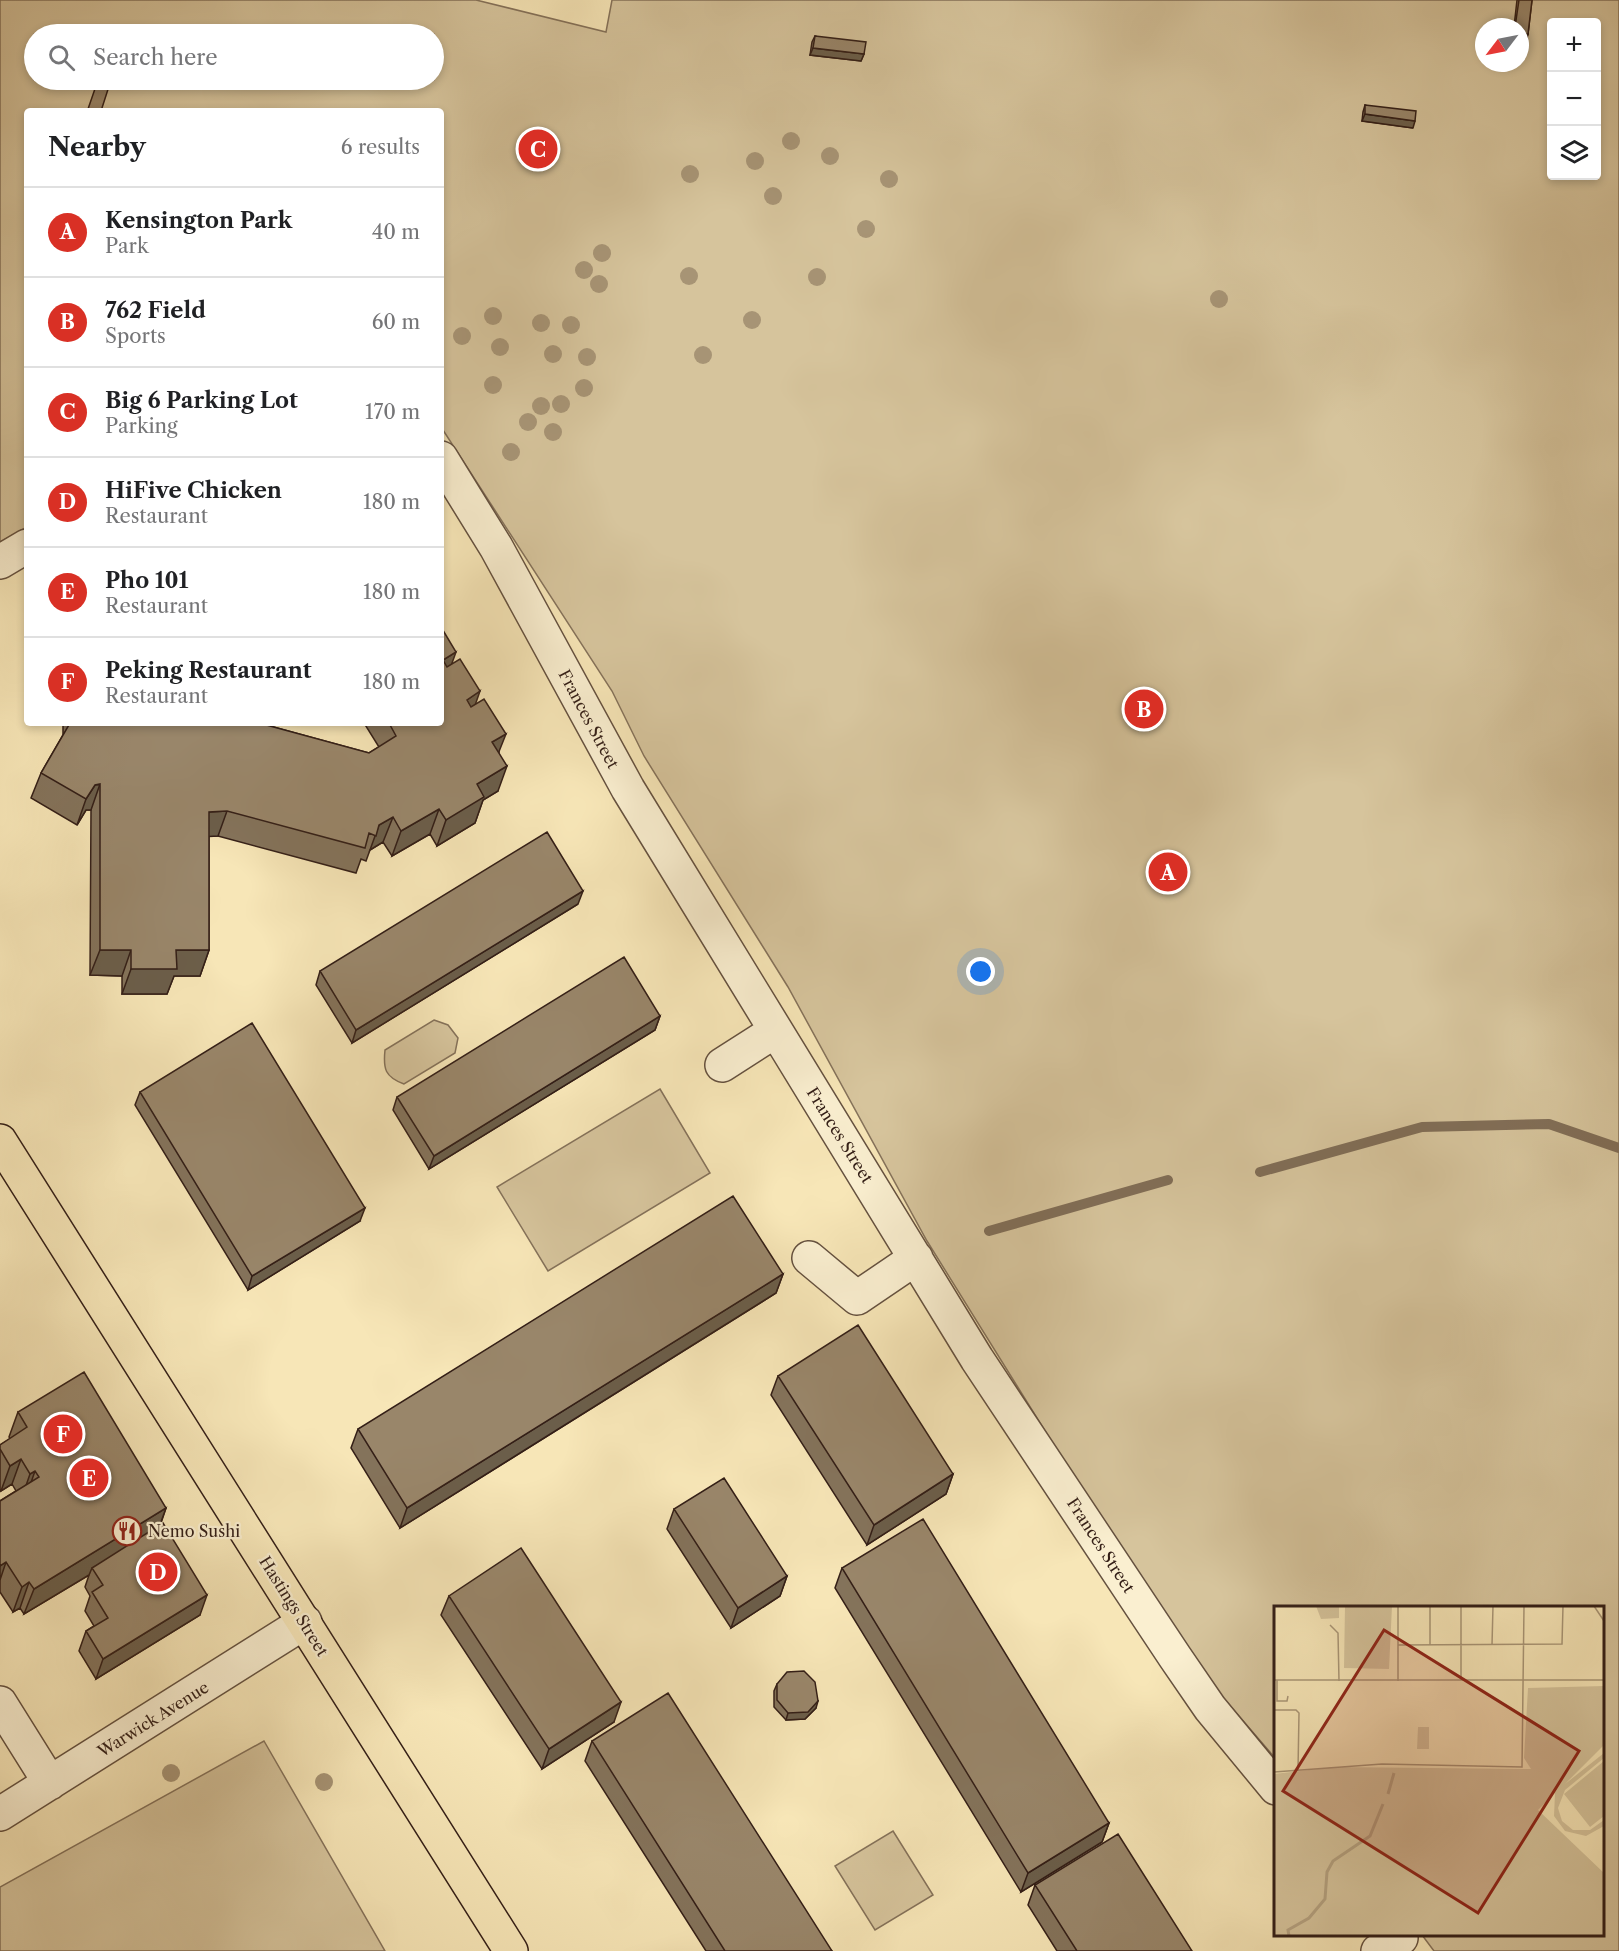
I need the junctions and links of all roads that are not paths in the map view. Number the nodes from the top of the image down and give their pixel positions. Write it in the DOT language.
graph roads {
  1 [pos="444,463"];
  2 [pos="24,548"];
  3 [pos="0,562"];
  4 [pos="775,1031"];
  5 [pos="722,1065"];
  6 [pos="0,1141"];
  7 [pos="9,1175"];
  8 [pos="809,1258"];
  9 [pos="915,1258"];
  10 [pos="305,1622"];
  11 [pos="0,1703"];
  12 [pos="50,1783"];
  13 [pos="1274,1787"];
  14 [pos="0,1814"];
  15 [pos="511,1951"];
  1 -- 4 [label="street, Frances Street"];
  2 -- 3 [label="street"];
  4 -- 5 [label="street"];
  4 -- 9 [label="street, Frances Street"];
  6 -- 7 [label="main road, Hastings Street"];
  7 -- 10 [label="main road, Hastings Street"];
  8 -- 9 [label="street"];
  9 -- 13 [label="street, Frances Street"];
  10 -- 12 [label="street, Warwick Avenue"];
  10 -- 15 [label="main road, Hastings Street"];
  11 -- 12 [label="street"];
  12 -- 14 [label="street, Warwick Avenue"];
}
